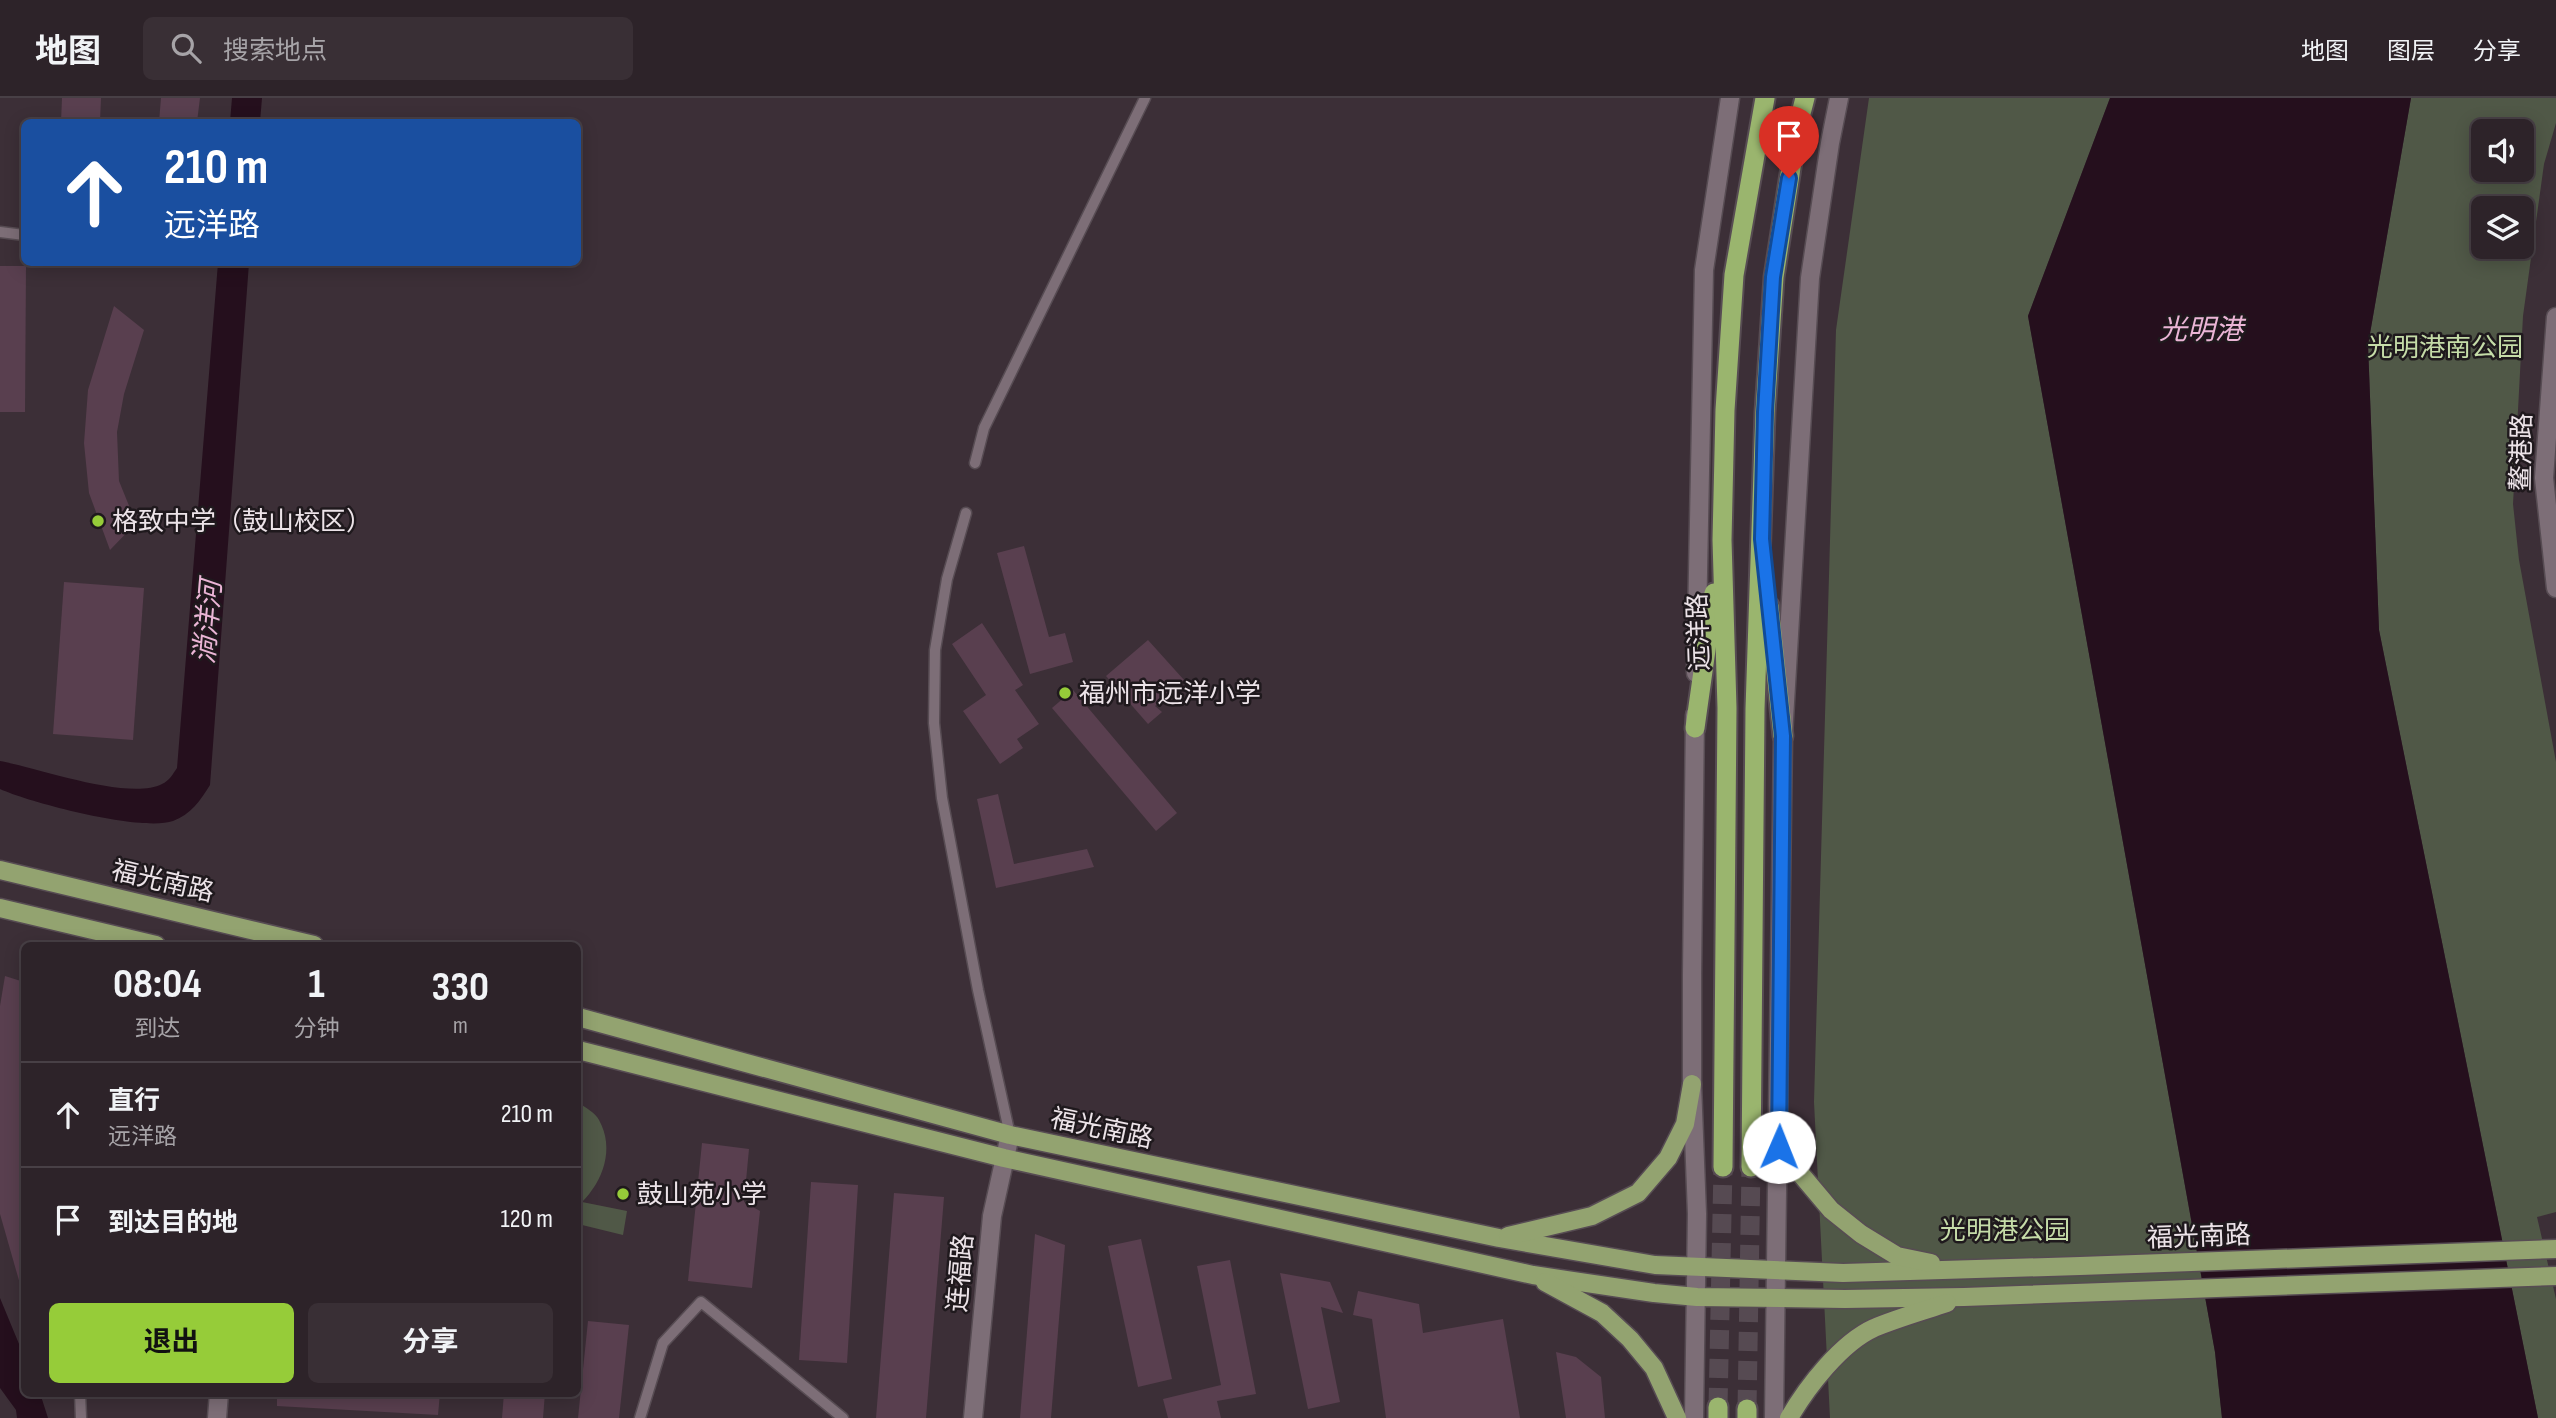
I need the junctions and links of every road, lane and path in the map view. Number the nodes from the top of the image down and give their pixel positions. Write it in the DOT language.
graph roads {
  1 [pos="1145,98"];
  2 [pos="1730,98"];
  3 [pos="1765,98"];
  4 [pos="1805,98"];
  5 [pos="1839,98"];
  6 [pos="0,232"];
  7 [pos="21,235"];
  8 [pos="2556,317"];
  9 [pos="975,463"];
  10 [pos="966,513"];
  11 [pos="1762,539"];
  12 [pos="1722,540"];
  13 [pos="2556,588"];
  14 [pos="1695,728"];
  15 [pos="1783,736"];
  16 [pos="0,870"];
  17 [pos="0,908"];
  18 [pos="265,939"];
  19 [pos="143,942"];
  20 [pos="290,942"];
  21 [pos="581,1018"];
  22 [pos="581,1051"];
  23 [pos="1692,1084"];
  24 [pos="1779,1124"];
  25 [pos="1010,1135"];
  26 [pos="1004,1158"];
  27 [pos="1723,1167"];
  28 [pos="1751,1167"];
  29 [pos="1499,1238"];
  30 [pos="2550,1248"];
  31 [pos="1696,1267"];
  32 [pos="1961,1270"];
  33 [pos="1777,1271"];
  34 [pos="1533,1275"];
  35 [pos="2553,1276"];
  36 [pos="1696,1297"];
  37 [pos="1964,1297"];
  38 [pos="1776,1298"];
  39 [pos="80,1397"];
  40 [pos="219,1397"];
  41 [pos="81,1418"];
  42 [pos="217,1418"];
  43 [pos="640,1418"];
  44 [pos="843,1418"];
  45 [pos="973,1418"];
  46 [pos="1677,1418"];
  47 [pos="1693,1418"];
  48 [pos="1774,1418"];
  49 [pos="1788,1418"];
  1 -- 9 [label="lane"];
  2 -- 14 [label="main road"];
  3 -- 12 [label="highway, 远洋路"];
  4 -- 11 [label="highway"];
  5 -- 15 [label="main road"];
  6 -- 7 [label="lane"];
  8 -- 13 [label="main road, 鳌港路"];
  10 -- 25 [label="lane"];
  11 -- 15 [label="highway"];
  11 -- 28 [label="highway"];
  12 -- 14 [label="highway"];
  12 -- 27 [label="highway, 远洋路"];
  14 -- 23 [label="main road"];
  15 -- 24 [label="main road"];
  16 -- 18 [label="main road, 福光南路"];
  17 -- 19 [label="main road"];
  18 -- 20 [label="main road, 福光南路"];
  21 -- 25 [label="main road, 福光南路"];
  22 -- 26 [label="main road, 福光南路"];
  23 -- 29 [label="main road"];
  23 -- 31 [label="main road"];
  24 -- 32 [label="main road"];
  24 -- 33 [label="main road"];
  25 -- 26 [label="main road, 连福路"];
  25 -- 29 [label="main road, 福光南路"];
  26 -- 34 [label="main road, 福光南路"];
  26 -- 45 [label="main road, 连福路"];
  29 -- 31 [label="main road, 福光南路"];
  30 -- 32 [label="main road, 福光南路"];
  31 -- 33 [label="main road, 福光南路"];
  31 -- 36 [label="main road"];
  32 -- 33 [label="main road, 福光南路"];
  33 -- 38 [label="main road"];
  34 -- 36 [label="main road, 福光南路"];
  34 -- 46 [label="main road"];
  35 -- 37 [label="main road, 福光南路"];
  36 -- 38 [label="main road, 福光南路"];
  36 -- 47 [label="main road"];
  37 -- 38 [label="main road, 福光南路"];
  37 -- 49 [label="main road"];
  38 -- 48 [label="main road"];
  39 -- 41 [label="lane"];
  40 -- 42 [label="main road"];
  43 -- 44 [label="lane"];
}
